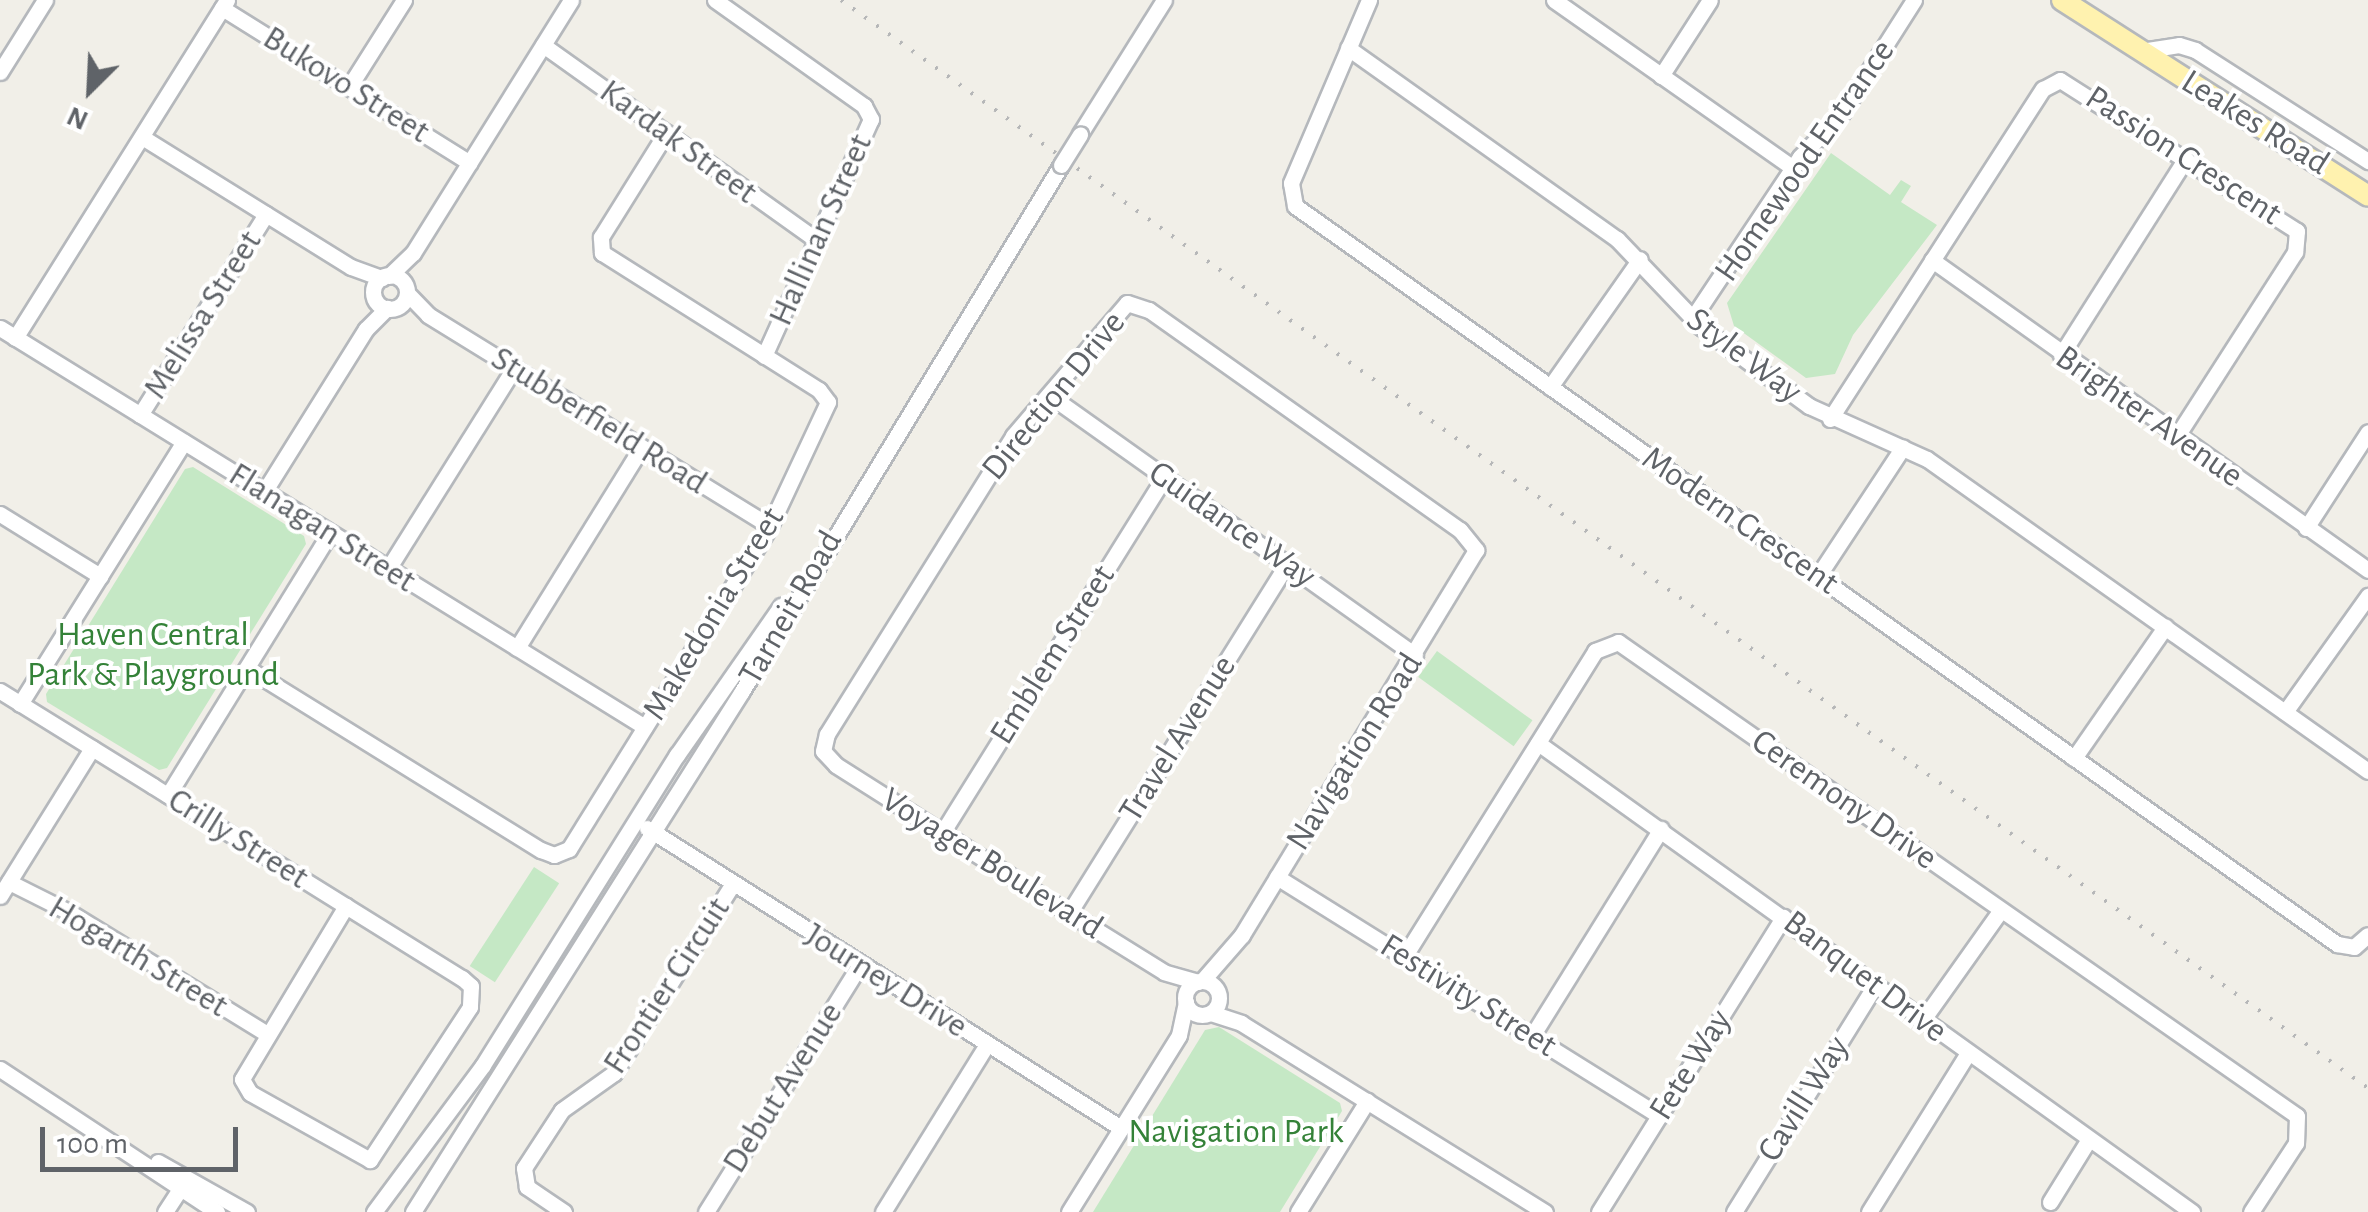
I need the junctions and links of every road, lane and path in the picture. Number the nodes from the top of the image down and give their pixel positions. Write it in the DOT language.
graph roads {
  1 [pos="45,0"];
  2 [pos="404,0"];
  3 [pos="571,0"];
  4 [pos="716,0"];
  5 [pos="1164,0"];
  6 [pos="1368,0"];
  7 [pos="1554,0"];
  8 [pos="1710,0"];
  9 [pos="1914,0"];
  10 [pos="2069,2"];
  11 [pos="224,4"];
  12 [pos="543,45"];
  13 [pos="1348,48"];
  14 [pos="2140,51"];
  15 [pos="2,63"];
  16 [pos="1661,76"];
  17 [pos="350,88"];
  18 [pos="666,133"];
  19 [pos="142,137"];
  20 [pos="2186,158"];
  21 [pos="2368,161"];
  22 [pos="470,163"];
  23 [pos="1793,168"];
  24 [pos="2368,196"];
  25 [pos="266,214"];
  26 [pos="814,238"];
  27 [pos="1640,259"];
  28 [pos="1932,260"];
  29 [pos="389,292"];
  30 [pos="1692,319"];
  31 [pos="0,328"];
  32 [pos="15,338"];
  33 [pos="2061,355"];
  34 [pos="764,356"];
  35 [pos="514,368"];
  36 [pos="1550,387"];
  37 [pos="1049,395"];
  38 [pos="140,415"];
  39 [pos="1830,419"];
  40 [pos="2368,432"];
  41 [pos="2177,436"];
  42 [pos="184,442"];
  43 [pos="1903,447"];
  44 [pos="641,448"];
  45 [pos="1164,478"];
  46 [pos="264,492"];
  47 [pos="0,514"];
  48 [pos="770,526"];
  49 [pos="2306,528"];
  50 [pos="330,534"];
  51 [pos="1475,545"];
  52 [pos="821,555"];
  53 [pos="1287,564"];
  54 [pos="388,569"];
  55 [pos="2368,570"];
  56 [pos="100,576"];
  57 [pos="1818,576"];
  58 [pos="2368,596"];
  59 [pos="2165,627"];
  60 [pos="517,648"];
  61 [pos="1415,655"];
  62 [pos="247,668"];
  63 [pos="0,691"];
  64 [pos="20,704"];
  65 [pos="2284,712"];
  66 [pos="645,727"];
  67 [pos="1538,743"];
  68 [pos="92,748"];
  69 [pos="824,750"];
  70 [pos="2074,758"];
  71 [pos="2368,770"];
  72 [pos="168,795"];
  73 [pos="648,802"];
  74 [pos="1662,829"];
  75 [pos="652,833"];
  76 [pos="942,833"];
  77 [pos="0,861"];
  78 [pos="1277,877"];
  79 [pos="8,883"];
  80 [pos="732,885"];
  81 [pos="346,906"];
  82 [pos="2001,910"];
  83 [pos="1068,914"];
  84 [pos="1782,917"];
  85 [pos="2368,934"];
  86 [pos="1227,957"];
  87 [pos="1404,957"];
  88 [pos="549,962"];
  89 [pos="860,964"];
  90 [pos="1164,972"];
  91 [pos="1200,981"];
  92 [pos="1874,987"];
  93 [pos="1218,992"];
  94 [pos="1185,1000"];
  95 [pos="1209,1013"];
  96 [pos="1922,1021"];
  97 [pos="1242,1023"];
  98 [pos="267,1034"];
  99 [pos="1179,1036"];
  100 [pos="1532,1036"];
  101 [pos="987,1044"];
  102 [pos="1968,1053"];
  103 [pos="0,1069"];
  104 [pos="1367,1101"];
  105 [pos="1659,1116"];
  106 [pos="1121,1128"];
  107 [pos="2089,1139"];
  108 [pos="184,1182"];
  109 [pos="2050,1202"];
  110 [pos="165,1212"];
  111 [pos="217,1212"];
  112 [pos="248,1212"];
  113 [pos="374,1212"];
  114 [pos="412,1212"];
  115 [pos="564,1212"];
  116 [pos="706,1212"];
  117 [pos="883,1212"];
  118 [pos="1069,1212"];
  119 [pos="1298,1212"];
  120 [pos="1546,1212"];
  121 [pos="1599,1212"];
  122 [pos="1734,1212"];
  123 [pos="1870,1212"];
  124 [pos="2192,1212"];
  125 [pos="2251,1212"];
  1 -- 15 [label="street"];
  2 -- 17 [label="street"];
  3 -- 12 [label="street"];
  4 -- 26 [label="street, Hallinan Street"];
  5 -- 52 [label="street, Tarneit Road, bridge"];
  6 -- 13 [label="street, Modern Crescent"];
  7 -- 16 [label="street"];
  8 -- 16 [label="street"];
  9 -- 23 [label="street, Homewood Entrance"];
  10 -- 14 [label="main road, Leakes Road"];
  11 -- 17 [label="street, Bukovo Street"];
  11 -- 19 [label="street"];
  12 -- 18 [label="street, Kardak Street"];
  12 -- 22 [label="street"];
  13 -- 27 [label="street, Style Way"];
  13 -- 36 [label="street, Modern Crescent"];
  14 -- 21 [label="street, Leakes Road"];
  14 -- 24 [label="main road, Leakes Road"];
  16 -- 23 [label="street"];
  17 -- 22 [label="street, Bukovo Street"];
  18 -- 26 [label="street, Kardak Street"];
  18 -- 34 [label="street, Makedonia Street"];
  19 -- 25 [label="street"];
  19 -- 32 [label="street"];
  20 -- 28 [label="street, Passion Crescent"];
  20 -- 33 [label="street"];
  20 -- 41 [label="street, Passion Crescent"];
  22 -- 29 [label="street"];
  23 -- 30 [label="street, Homewood Entrance"];
  25 -- 29 [label="street"];
  25 -- 38 [label="street, Melissa Street"];
  26 -- 34 [label="street, Hallinan Street"];
  27 -- 30 [label="street, Style Way"];
  27 -- 36 [label="street"];
  28 -- 33 [label="street, Brighter Avenue"];
  28 -- 39 [label="street, Passion Crescent"];
  29 -- 35 [label="street, Stubberfield Road"];
  29 -- 46 [label="street"];
  30 -- 39 [label="street, Style Way"];
  31 -- 32 [label="street, Flanagan Street"];
  32 -- 38 [label="street, Flanagan Street"];
  33 -- 41 [label="street, Brighter Avenue"];
  34 -- 48 [label="street, Makedonia Street"];
  35 -- 44 [label="street, Stubberfield Road"];
  35 -- 54 [label="street"];
  36 -- 57 [label="street, Modern Crescent"];
  37 -- 45 [label="street, Guidance Way"];
  37 -- 51 [label="street, Direction Drive"];
  37 -- 69 [label="street, Direction Drive"];
  38 -- 42 [label="street, Flanagan Street"];
  39 -- 43 [label="street, Style Way"];
  40 -- 49 [label="street"];
  41 -- 49 [label="street, Brighter Avenue"];
  42 -- 46 [label="street, Flanagan Street"];
  42 -- 56 [label="street"];
  43 -- 57 [label="street"];
  43 -- 59 [label="street, Style Way"];
  44 -- 48 [label="street, Stubberfield Road"];
  44 -- 60 [label="street"];
  45 -- 53 [label="street, Guidance Way"];
  45 -- 76 [label="street, Emblem Street"];
  46 -- 50 [label="street, Flanagan Street"];
  47 -- 56 [label="street"];
  48 -- 66 [label="street, Makedonia Street"];
  49 -- 55 [label="street, Brighter Avenue"];
  50 -- 54 [label="street, Flanagan Street"];
  50 -- 62 [label="street"];
  51 -- 61 [label="street, Navigation Road"];
  52 -- 73 [label="street"];
  52 -- 75 [label="street, Tarneit Road"];
  53 -- 61 [label="street, Guidance Way"];
  53 -- 83 [label="street, Travel Avenue"];
  54 -- 60 [label="street, Flanagan Street"];
  56 -- 64 [label="street"];
  57 -- 70 [label="street, Modern Crescent"];
  58 -- 65 [label="street"];
  59 -- 65 [label="street, Style Way"];
  59 -- 70 [label="street"];
  60 -- 66 [label="street, Flanagan Street"];
  61 -- 78 [label="street, Navigation Road"];
  62 -- 66 [label="street, Makedonia Street"];
  62 -- 72 [label="street"];
  63 -- 64 [label="street, Crilly Street"];
  64 -- 68 [label="street, Crilly Street"];
  65 -- 71 [label="street, Style Way"];
  67 -- 74 [label="street, Banquet Drive"];
  67 -- 82 [label="street, Ceremony Drive"];
  67 -- 87 [label="street, Ceremony Drive"];
  68 -- 72 [label="street, Crilly Street"];
  68 -- 79 [label="street"];
  69 -- 76 [label="street, Voyager Boulevard"];
  70 -- 85 [label="street, Modern Crescent"];
  72 -- 81 [label="street, Crilly Street"];
  73 -- 75 [label="street"];
  73 -- 88 [label="street"];
  74 -- 84 [label="street, Banquet Drive"];
  74 -- 100 [label="street"];
  75 -- 80 [label="street, Journey Drive"];
  75 -- 88 [label="street"];
  75 -- 114 [label="street, Tarneit Road"];
  76 -- 83 [label="street, Voyager Boulevard"];
  77 -- 79 [label="street, Hogarth Street"];
  78 -- 86 [label="street, Navigation Road"];
  78 -- 87 [label="street, Festivity Street"];
  79 -- 98 [label="street, Hogarth Street"];
  80 -- 89 [label="street, Journey Drive"];
  80 -- 115 [label="street, Frontier Circuit"];
  81 -- 98 [label="street"];
  81 -- 98 [label="street, Crilly Street"];
  82 -- 96 [label="street"];
  82 -- 125 [label="street, Ceremony Drive"];
  83 -- 90 [label="street, Voyager Boulevard"];
  84 -- 92 [label="street, Banquet Drive"];
  84 -- 105 [label="street, Fete Way"];
  86 -- 91 [label="street, Navigation Road"];
  86 -- 93 [label="street, Navigation Road"];
  87 -- 100 [label="street, Festivity Street"];
  88 -- 113 [label="street"];
  89 -- 101 [label="street, Journey Drive"];
  89 -- 116 [label="street, Debut Avenue"];
  90 -- 91 [label="street, Voyager Boulevard"];
  90 -- 94 [label="street, Voyager Boulevard"];
  91 -- 93 [label="street, Voyager Boulevard"];
  91 -- 94 [label="street, Navigation Road"];
  92 -- 96 [label="street, Banquet Drive"];
  92 -- 122 [label="street, Cavill Way"];
  93 -- 95 [label="street, Navigation Road"];
  93 -- 97 [label="street"];
  94 -- 95 [label="street"];
  94 -- 99 [label="street"];
  95 -- 97 [label="street"];
  95 -- 99 [label="street"];
  96 -- 102 [label="street, Banquet Drive"];
  97 -- 104 [label="street"];
  99 -- 106 [label="street"];
  100 -- 105 [label="street, Festivity Street"];
  101 -- 106 [label="street, Journey Drive"];
  101 -- 117 [label="street"];
  102 -- 107 [label="street, Banquet Drive"];
  102 -- 123 [label="street"];
  103 -- 108 [label="street"];
  104 -- 119 [label="street"];
  104 -- 120 [label="street"];
  105 -- 121 [label="street, Fete Way"];
  106 -- 118 [label="street"];
  107 -- 109 [label="street"];
  107 -- 124 [label="street, Banquet Drive"];
  108 -- 110 [label="street"];
  108 -- 111 [label="street"];
  108 -- 112 [label="street"];
}
